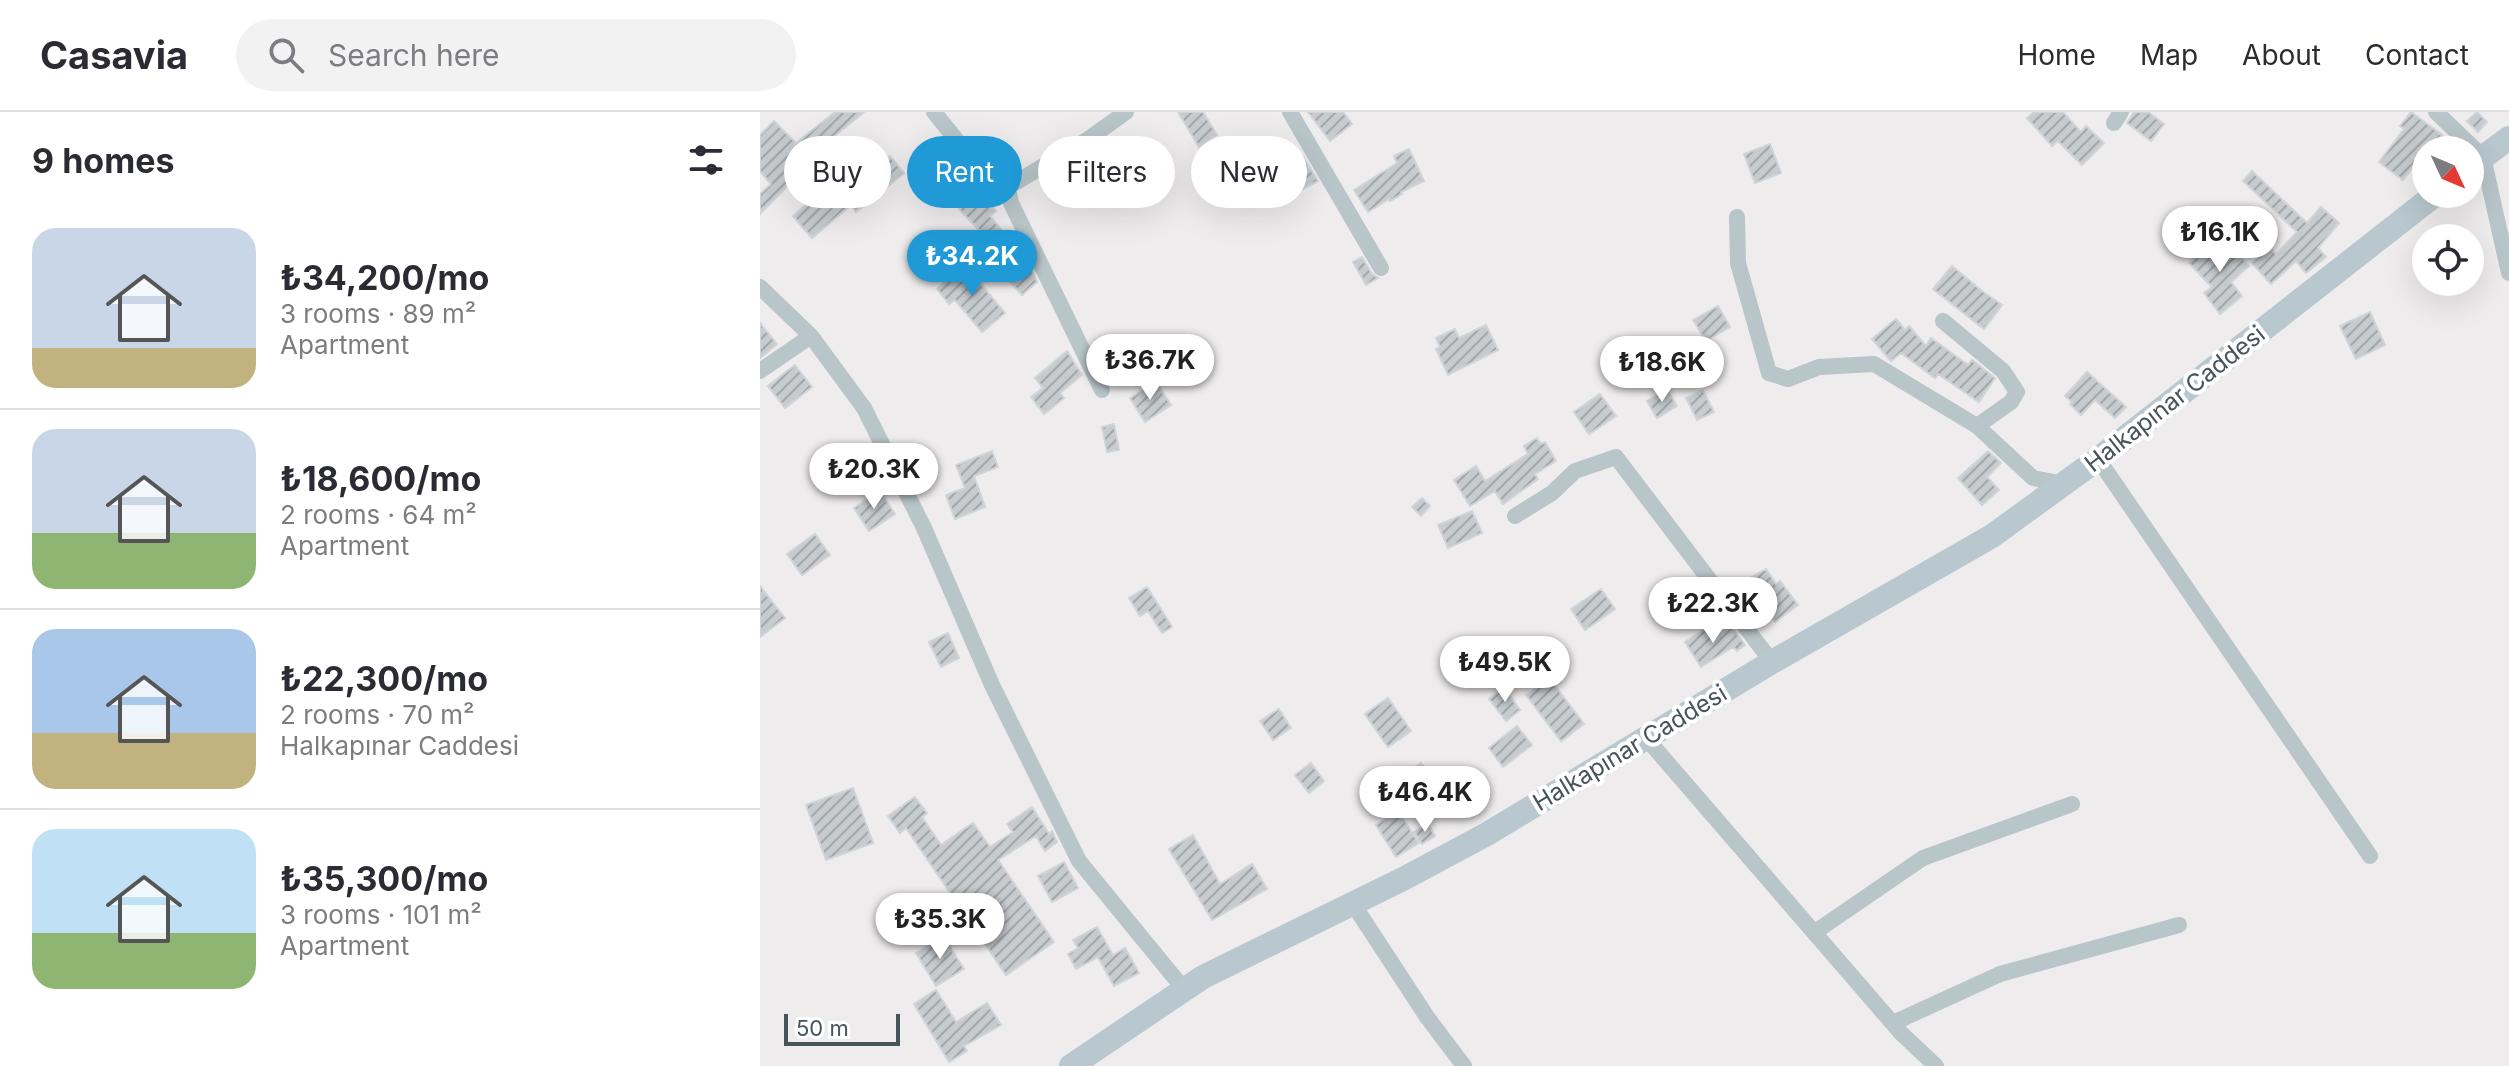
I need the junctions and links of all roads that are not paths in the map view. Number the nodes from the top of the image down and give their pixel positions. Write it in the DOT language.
graph roads {
  1 [pos="934,112"];
  2 [pos="1126,112"];
  3 [pos="1290,112"];
  4 [pos="2436,112"];
  5 [pos="953,136"];
  6 [pos="2456,136"];
  7 [pos="2509,138"];
  8 [pos="2484,157"];
  9 [pos="1022,179"];
  10 [pos="2484,186"];
  11 [pos="1013,208"];
  12 [pos="2418,208"];
  13 [pos="1737,217"];
  14 [pos="1381,268"];
  15 [pos="2509,273"];
  16 [pos="760,287"];
  17 [pos="1943,321"];
  18 [pos="811,336"];
  19 [pos="760,371"];
  20 [pos="1102,390"];
  21 [pos="1977,426"];
  22 [pos="2098,459"];
  23 [pos="2064,484"];
  24 [pos="1515,516"];
  25 [pos="1772,662"];
  26 [pos="1646,738"];
  27 [pos="2072,804"];
  28 [pos="2370,856"];
  29 [pos="1359,913"];
  30 [pos="2179,925"];
  31 [pos="1815,932"];
  32 [pos="1183,988"];
  33 [pos="1893,1023"];
  34 [pos="1071,1066"];
  35 [pos="1464,1066"];
  36 [pos="1936,1066"];
  1 -- 5 [label="street"];
  2 -- 9 [label="street"];
  3 -- 14 [label="street"];
  4 -- 6 [label="street"];
  7 -- 8 [label="main road"];
  10 -- 15 [label="street"];
  11 -- 20 [label="street"];
  12 -- 22 [label="main road, Halkapınar Caddesi"];
  13 -- 21 [label="street"];
  16 -- 18 [label="street"];
  17 -- 21 [label="street"];
  18 -- 19 [label="street"];
  18 -- 32 [label="street"];
  21 -- 23 [label="street"];
  22 -- 23 [label="main road, Halkapınar Caddesi"];
  22 -- 28 [label="street"];
  23 -- 25 [label="main road, Halkapınar Caddesi"];
  24 -- 25 [label="street"];
  25 -- 26 [label="main road, Halkapınar Caddesi"];
  26 -- 31 [label="street"];
  26 -- 32 [label="main road, Halkapınar Caddesi"];
  27 -- 31 [label="street"];
  29 -- 35 [label="street"];
  30 -- 33 [label="street"];
  31 -- 33 [label="street"];
  32 -- 34 [label="main road, Halkapınar Caddesi"];
  33 -- 36 [label="street"];
}
